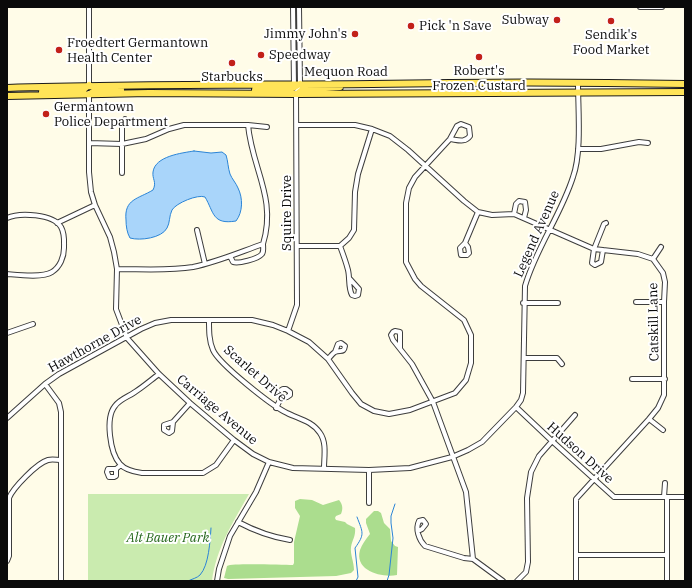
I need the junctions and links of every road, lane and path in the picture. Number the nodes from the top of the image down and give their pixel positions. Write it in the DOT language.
graph roads {
  1 [pos="89,7"];
  2 [pos="293,7"];
  3 [pos="299,7"];
  4 [pos="640,7"];
  5 [pos="662,7"];
  6 [pos="578,82"];
  7 [pos="357,84"];
  8 [pos="685,84"];
  9 [pos="89,85"];
  10 [pos="136,85"];
  11 [pos="151,85"];
  12 [pos="296,85"];
  13 [pos="7,88"];
  14 [pos="578,92"];
  15 [pos="675,92"];
  16 [pos="685,92"];
  17 [pos="151,93"];
  18 [pos="242,93"];
  19 [pos="296,94"];
  20 [pos="89,95"];
  21 [pos="685,95"];
  22 [pos="7,96"];
  23 [pos="31,96"];
  24 [pos="125,119"];
  25 [pos="248,125"];
  26 [pos="297,125"];
  27 [pos="267,127"];
  28 [pos="372,129"];
  29 [pos="450,139"];
  30 [pos="89,143"];
  31 [pos="648,143"];
  32 [pos="122,144"];
  33 [pos="578,149"];
  34 [pos="425,166"];
  35 [pos="122,173"];
  36 [pos="95,205"];
  37 [pos="478,212"];
  38 [pos="514,214"];
  39 [pos="7,218"];
  40 [pos="524,218"];
  41 [pos="57,223"];
  42 [pos="606,223"];
  43 [pos="550,229"];
  44 [pos="197,230"];
  45 [pos="465,242"];
  46 [pos="263,244"];
  47 [pos="297,246"];
  48 [pos="340,246"];
  49 [pos="661,247"];
  50 [pos="594,249"];
  51 [pos="603,250"];
  52 [pos="230,256"];
  53 [pos="653,259"];
  54 [pos="205,264"];
  55 [pos="117,269"];
  56 [pos="7,274"];
  57 [pos="350,279"];
  58 [pos="636,302"];
  59 [pos="664,302"];
  60 [pos="524,303"];
  61 [pos="558,303"];
  62 [pos="209,320"];
  63 [pos="33,324"];
  64 [pos="288,330"];
  65 [pos="7,333"];
  66 [pos="127,338"];
  67 [pos="400,348"];
  68 [pos="336,352"];
  69 [pos="524,358"];
  70 [pos="328,359"];
  71 [pos="562,364"];
  72 [pos="159,374"];
  73 [pos="632,379"];
  74 [pos="665,379"];
  75 [pos="45,384"];
  76 [pos="282,398"];
  77 [pos="433,402"];
  78 [pos="190,403"];
  79 [pos="516,407"];
  80 [pos="276,408"];
  81 [pos="575,415"];
  82 [pos="7,418"];
  83 [pos="649,418"];
  84 [pos="173,422"];
  85 [pos="663,430"];
  86 [pos="234,440"];
  87 [pos="552,441"];
  88 [pos="452,457"];
  89 [pos="61,460"];
  90 [pos="269,462"];
  91 [pos="121,465"];
  92 [pos="324,468"];
  93 [pos="116,469"];
  94 [pos="369,470"];
  95 [pos="593,479"];
  96 [pos="664,483"];
  97 [pos="666,497"];
  98 [pos="685,497"];
  99 [pos="369,503"];
  100 [pos="238,522"];
  101 [pos="8,524"];
  102 [pos="418,531"];
  103 [pos="290,540"];
  104 [pos="576,555"];
  105 [pos="667,555"];
  106 [pos="473,559"];
  107 [pos="7,561"];
  108 [pos="218,580"];
  109 [pos="61,581"];
  110 [pos="503,581"];
  111 [pos="517,581"];
  112 [pos="576,581"];
  113 [pos="667,581"];
  1 -- 9 [label="street"];
  2 -- 12 [label="street, Squire Drive"];
  3 -- 12 [label="street, Squire Drive"];
  4 -- 5 [label="street"];
  6 -- 7 [label="main road, Mequon Road"];
  6 -- 8 [label="main road, Mequon Road"];
  6 -- 14 [label="street, Legend Avenue"];
  7 -- 12 [label="main road, Mequon Road"];
  7 -- 19 [label="main road"];
  9 -- 10 [label="main road, Mequon Road"];
  9 -- 13 [label="main road, Mequon Road"];
  9 -- 20 [label="street"];
  9 -- 23 [label="main road"];
  10 -- 11 [label="main road, Mequon Road"];
  10 -- 20 [label="main road"];
  11 -- 12 [label="main road, Mequon Road"];
  11 -- 17 [label="main road"];
  12 -- 18 [label="main road"];
  12 -- 19 [label="street, Squire Drive"];
  12 -- 19 [label="street, Squire Drive"];
  14 -- 15 [label="main road, Mequon Road"];
  14 -- 19 [label="main road, Mequon Road"];
  14 -- 33 [label="street, Legend Avenue"];
  15 -- 16 [label="main road, Mequon Road"];
  15 -- 21 [label="main road"];
  17 -- 18 [label="main road, Mequon Road"];
  17 -- 20 [label="main road, Mequon Road"];
  18 -- 19 [label="main road, Mequon Road"];
  19 -- 26 [label="street, Squire Drive"];
  20 -- 23 [label="main road, Mequon Road"];
  20 -- 30 [label="street"];
  22 -- 23 [label="main road, Mequon Road"];
  24 -- 32 [label="street"];
  25 -- 27 [label="street"];
  25 -- 32 [label="street"];
  25 -- 46 [label="street"];
  26 -- 28 [label="street"];
  26 -- 47 [label="street, Squire Drive"];
  28 -- 34 [label="street"];
  28 -- 48 [label="street"];
  29 -- 29 [label="street, Hawthorne Drive"];
  29 -- 34 [label="street, Hawthorne Drive"];
  30 -- 32 [label="street"];
  30 -- 36 [label="street"];
  31 -- 33 [label="street"];
  32 -- 35 [label="street"];
  33 -- 43 [label="street, Legend Avenue"];
  34 -- 37 [label="street"];
  34 -- 77 [label="street, Hawthorne Drive"];
  36 -- 41 [label="street"];
  36 -- 55 [label="street"];
  37 -- 38 [label="street"];
  37 -- 45 [label="street"];
  38 -- 40 [label="street"];
  38 -- 40 [label="street"];
  39 -- 41 [label="street"];
  40 -- 43 [label="street"];
  41 -- 56 [label="street"];
  42 -- 50 [label="street"];
  43 -- 50 [label="street"];
  43 -- 60 [label="street, Legend Avenue"];
  44 -- 54 [label="street"];
  46 -- 52 [label="street"];
  46 -- 52 [label="street"];
  47 -- 48 [label="street"];
  47 -- 64 [label="street, Squire Drive"];
  48 -- 57 [label="street"];
  49 -- 53 [label="street"];
  50 -- 51 [label="street"];
  50 -- 51 [label="street"];
  51 -- 53 [label="street"];
  52 -- 54 [label="street"];
  53 -- 59 [label="street, Catskill Lane"];
  54 -- 55 [label="street"];
  55 -- 66 [label="street"];
  58 -- 59 [label="street"];
  59 -- 74 [label="street, Catskill Lane"];
  60 -- 61 [label="street"];
  60 -- 69 [label="street, Legend Avenue"];
  62 -- 64 [label="street, Hawthorne Drive"];
  62 -- 66 [label="street, Hawthorne Drive"];
  62 -- 80 [label="street, Scarlet Drive"];
  63 -- 65 [label="street"];
  64 -- 70 [label="street, Hawthorne Drive"];
  66 -- 72 [label="street, Carriage Avenue"];
  66 -- 75 [label="street, Hawthorne Drive"];
  67 -- 77 [label="street"];
  68 -- 70 [label="street"];
  69 -- 71 [label="street"];
  69 -- 79 [label="street, Legend Avenue"];
  70 -- 77 [label="street, Hawthorne Drive"];
  72 -- 78 [label="street, Carriage Avenue"];
  72 -- 91 [label="street"];
  73 -- 74 [label="street"];
  74 -- 83 [label="street, Catskill Lane"];
  75 -- 82 [label="street, Hawthorne Drive"];
  75 -- 89 [label="street"];
  76 -- 80 [label="street"];
  77 -- 88 [label="street"];
  78 -- 84 [label="street"];
  78 -- 86 [label="street, Carriage Avenue"];
  79 -- 87 [label="street, Hudson Drive"];
  79 -- 88 [label="street, Legend Avenue"];
  80 -- 92 [label="street, Scarlet Drive"];
  81 -- 87 [label="street"];
  83 -- 85 [label="street"];
  83 -- 95 [label="street, Catskill Lane"];
  86 -- 90 [label="street, Carriage Avenue"];
  86 -- 91 [label="street"];
  87 -- 95 [label="street, Hudson Drive"];
  87 -- 111 [label="street"];
  88 -- 94 [label="street, Carriage Avenue"];
  88 -- 106 [label="street"];
  89 -- 101 [label="street"];
  89 -- 109 [label="street"];
  90 -- 92 [label="street, Carriage Avenue"];
  90 -- 100 [label="street"];
  91 -- 93 [label="street"];
  92 -- 94 [label="street, Carriage Avenue"];
  94 -- 99 [label="street"];
  95 -- 97 [label="street, Hudson Drive"];
  95 -- 104 [label="street, Catskill Lane"];
  96 -- 97 [label="street"];
  97 -- 98 [label="street, Hudson Drive"];
  97 -- 105 [label="street"];
  100 -- 103 [label="street"];
  100 -- 108 [label="street"];
  101 -- 107 [label="street"];
  102 -- 106 [label="street"];
  104 -- 105 [label="street"];
  104 -- 112 [label="street, Catskill Lane"];
  105 -- 113 [label="street"];
  106 -- 110 [label="street"];
}
